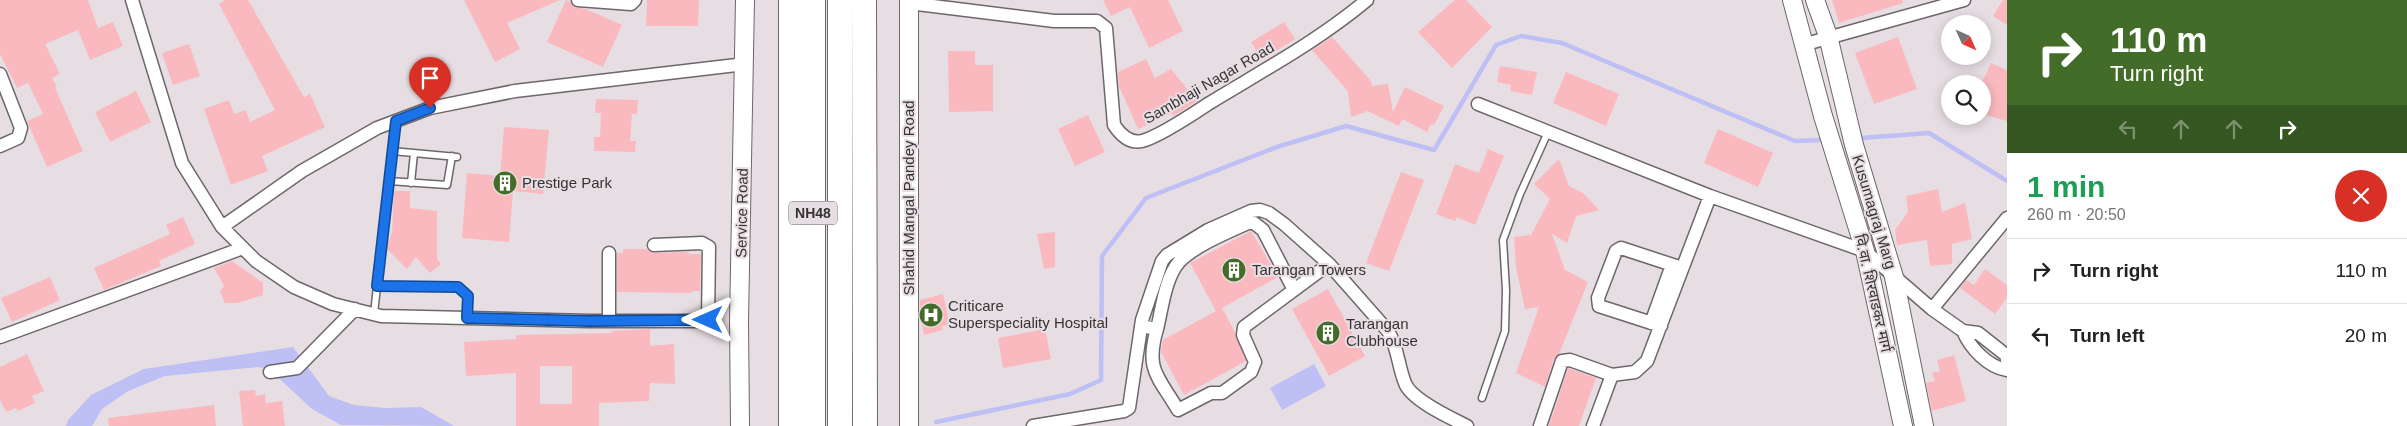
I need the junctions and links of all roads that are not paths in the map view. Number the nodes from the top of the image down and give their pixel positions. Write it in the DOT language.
graph roads {
  1 [pos="132,0"];
  2 [pos="578,0"];
  3 [pos="635,0"];
  4 [pos="745,0"];
  5 [pos="791,0"];
  6 [pos="813,0"];
  7 [pos="840,0"];
  8 [pos="864,0"];
  9 [pos="1367,0"];
  10 [pos="1792,0"];
  11 [pos="1815,0"];
  12 [pos="1964,0"];
  13 [pos="909,2"];
  14 [pos="1828,36"];
  15 [pos="1806,44"];
  16 [pos="745,64"];
  17 [pos="2,83"];
  18 [pos="1478,104"];
  19 [pos="396,121"];
  20 [pos="1548,132"];
  21 [pos="0,146"];
  22 [pos="392,151"];
  23 [pos="414,153"];
  24 [pos="1836,161"];
  25 [pos="389,181"];
  26 [pos="411,183"];
  27 [pos="1710,196"];
  28 [pos="2007,218"];
  29 [pos="222,227"];
  30 [pos="654,245"];
  31 [pos="243,248"];
  32 [pos="1865,251"];
  33 [pos="609,253"];
  34 [pos="1329,264"];
  35 [pos="1677,266"];
  36 [pos="1894,277"];
  37 [pos="377,286"];
  38 [pos="1294,290"];
  39 [pos="355,309"];
  40 [pos="1932,310"];
  41 [pos="374,314"];
  42 [pos="467,318"];
  43 [pos="609,321"];
  44 [pos="1656,324"];
  45 [pos="1141,326"];
  46 [pos="1157,329"];
  47 [pos="1963,331"];
  48 [pos="0,337"];
  49 [pos="2007,360"];
  50 [pos="2007,370"];
  51 [pos="270,372"];
  52 [pos="1612,375"];
  53 [pos="1482,398"];
  54 [pos="740,426"];
  55 [pos="790,426"];
  56 [pos="813,426"];
  57 [pos="840,426"];
  58 [pos="864,426"];
  59 [pos="909,426"];
  60 [pos="1033,426"];
  61 [pos="1467,426"];
  62 [pos="1540,426"];
  63 [pos="1593,426"];
  64 [pos="1903,426"];
  65 [pos="1924,426"];
  1 -- 29 [label="street"];
  2 -- 3 [label="street"];
  4 -- 16 [label="street, Service Road"];
  5 -- 55 [label="highway"];
  6 -- 56 [label="highway, NH48"];
  7 -- 57 [label="highway, NH48"];
  8 -- 58 [label="highway"];
  9 -- 13 [label="street, Sambhaji Nagar Road"];
  10 -- 15 [label="street, Kusumagraj Marg"];
  11 -- 14 [label="street, Kusumagraj Marg"];
  12 -- 14 [label="street"];
  13 -- 59 [label="street, Shahid Mangal Pandey Road"];
  14 -- 15 [label="street"];
  14 -- 36 [label="street, Kusumagraj Marg"];
  15 -- 24 [label="street, Kusumagraj Marg"];
  16 -- 19 [label="street"];
  16 -- 54 [label="street, Service Road"];
  17 -- 21 [label="street"];
  18 -- 20 [label="street"];
  19 -- 22 [label="lane"];
  19 -- 29 [label="street"];
  20 -- 27 [label="street"];
  20 -- 53 [label="lane"];
  22 -- 23 [label="lane"];
  22 -- 25 [label="lane"];
  23 -- 26 [label="lane"];
  23 -- 26 [label="lane"];
  24 -- 32 [label="street, वि.वा. शिरवाडकर मार्ग"];
  25 -- 26 [label="lane"];
  25 -- 37 [label="lane"];
  27 -- 32 [label="street"];
  27 -- 35 [label="street"];
  28 -- 40 [label="street"];
  29 -- 31 [label="street"];
  30 -- 43 [label="street"];
  31 -- 39 [label="street"];
  31 -- 48 [label="street"];
  32 -- 36 [label="street"];
  32 -- 64 [label="street, वि.वा. शिरवाडकर मार्ग"];
  33 -- 43 [label="street"];
  34 -- 38 [label="street"];
  34 -- 45 [label="street"];
  34 -- 61 [label="street"];
  35 -- 44 [label="street"];
  35 -- 44 [label="street"];
  36 -- 40 [label="street"];
  36 -- 65 [label="street, Kusumagraj Marg"];
  37 -- 41 [label="lane"];
  37 -- 42 [label="lane"];
  38 -- 46 [label="street"];
  38 -- 46 [label="street"];
  39 -- 41 [label="street"];
  39 -- 51 [label="street"];
  40 -- 47 [label="street"];
  41 -- 42 [label="street"];
  42 -- 43 [label="street"];
  44 -- 52 [label="street"];
  45 -- 46 [label="street"];
  45 -- 60 [label="street"];
  47 -- 49 [label="street"];
  47 -- 50 [label="street"];
  52 -- 62 [label="street"];
  52 -- 63 [label="street"];
}
